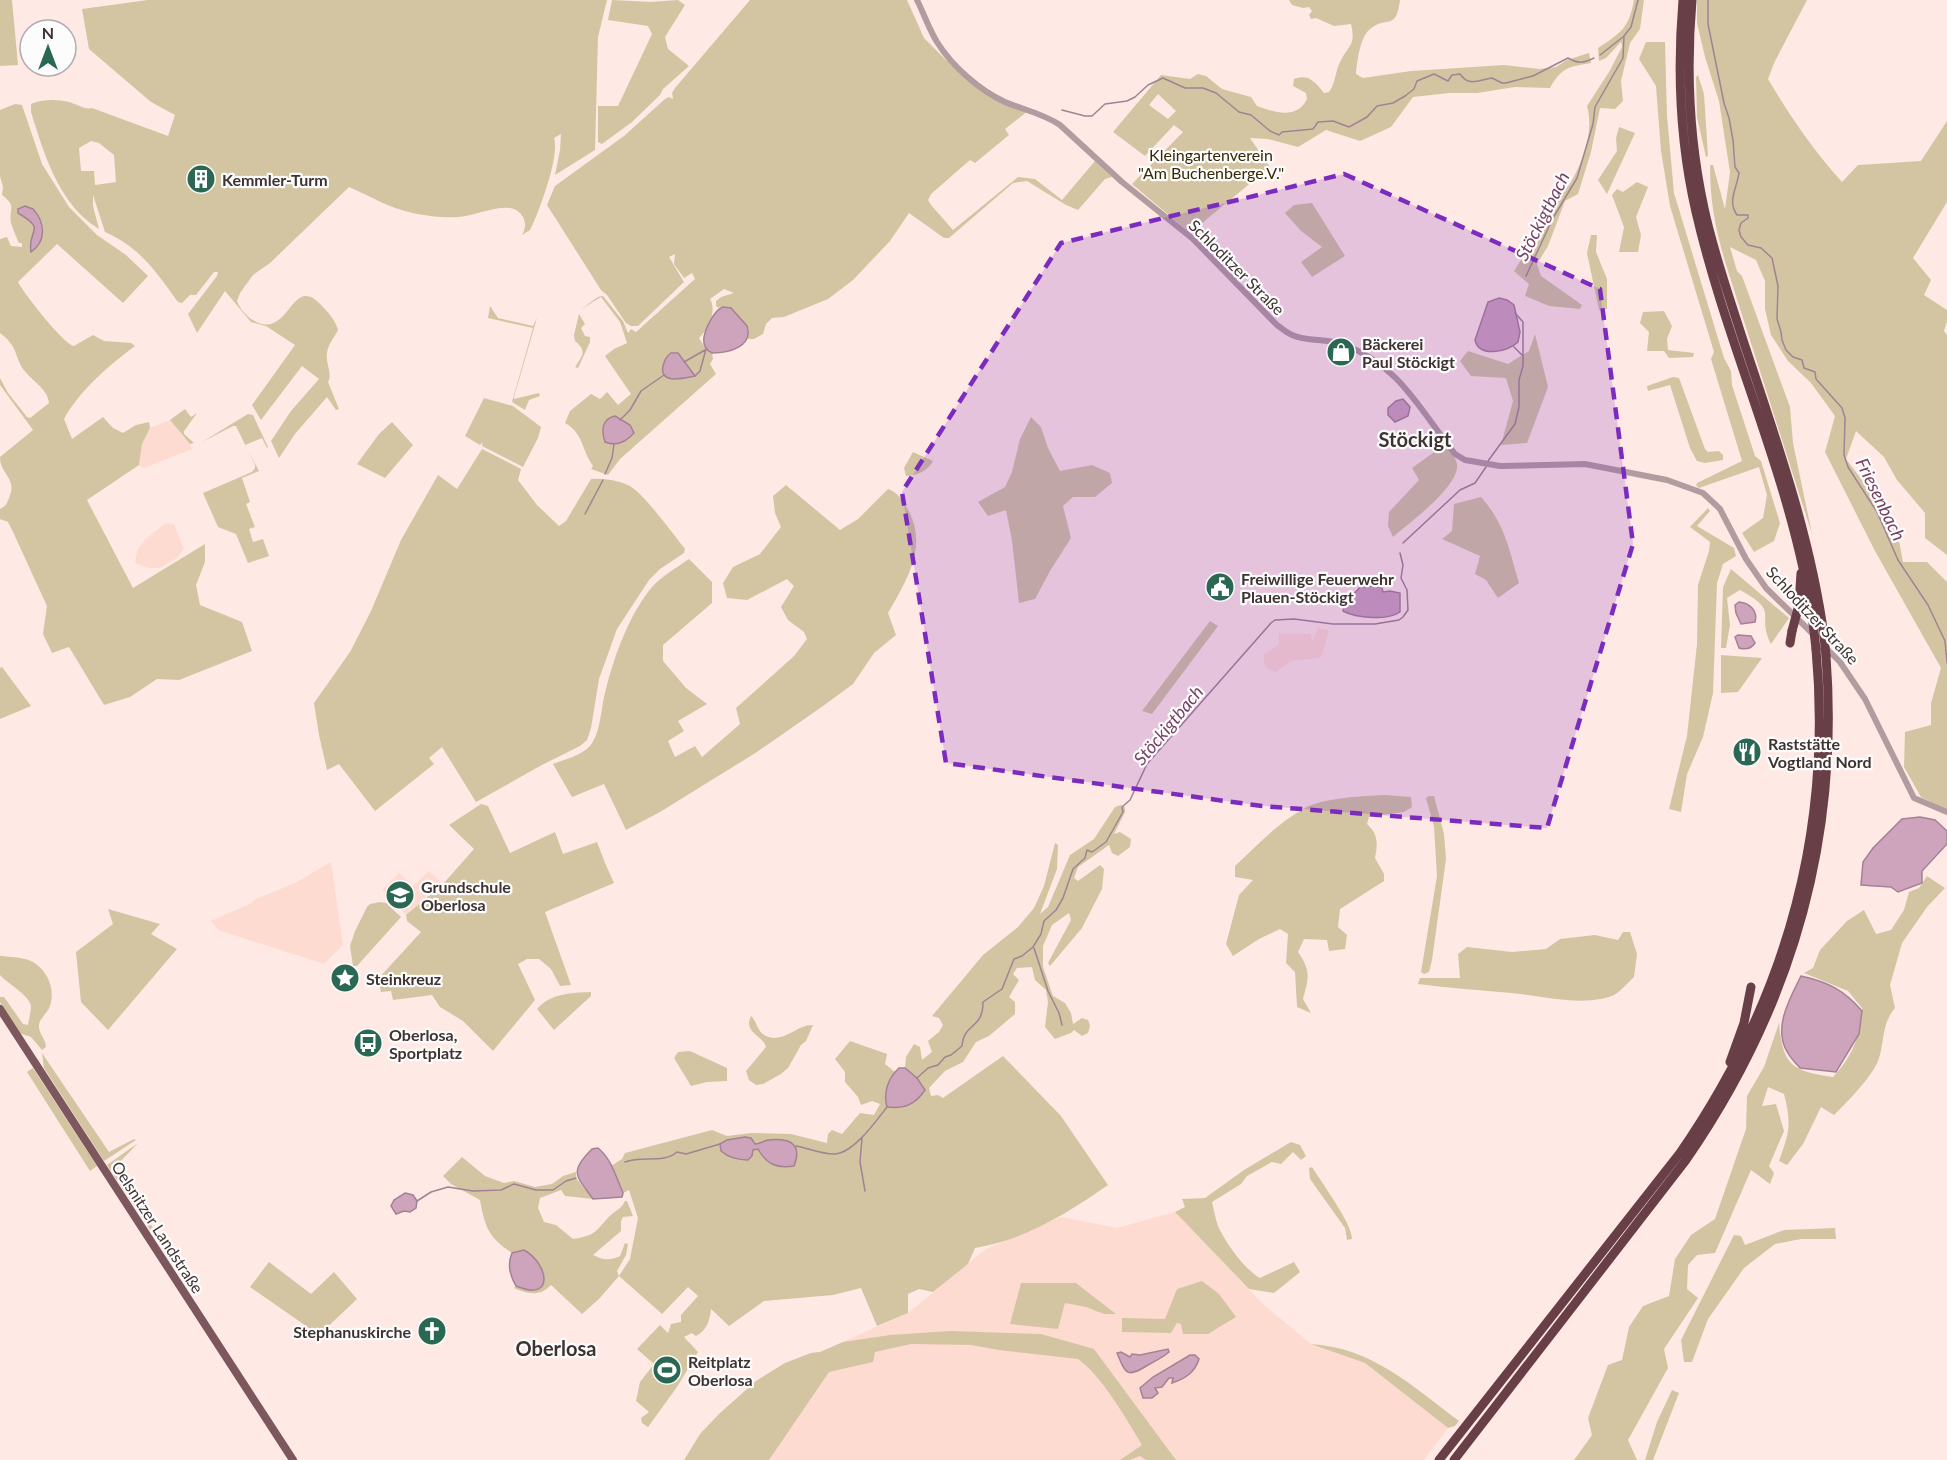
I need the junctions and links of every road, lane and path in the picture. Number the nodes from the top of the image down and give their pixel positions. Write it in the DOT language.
graph roads {
  1 [pos="917,0"];
  2 [pos="1683,0"];
  3 [pos="1692,0"];
  4 [pos="1800,556"];
  5 [pos="1790,643"];
  6 [pos="1947,812"];
  7 [pos="1751,987"];
  8 [pos="0,1009"];
  9 [pos="1706,1115"];
  10 [pos="293,1460"];
  11 [pos="1439,1460"];
  12 [pos="1454,1460"];
  1 -- 6 [label="street, Schloditzer Straße"];
  2 -- 4 [label="highway"];
  3 -- 12 [label="highway, bridge"];
  4 -- 5 [label="highway, bridge"];
  4 -- 9 [label="highway, bridge"];
  7 -- 9 [label="highway"];
  8 -- 10 [label="main road, Oelsnitzer Landstraße"];
  9 -- 11 [label="highway"];
}
